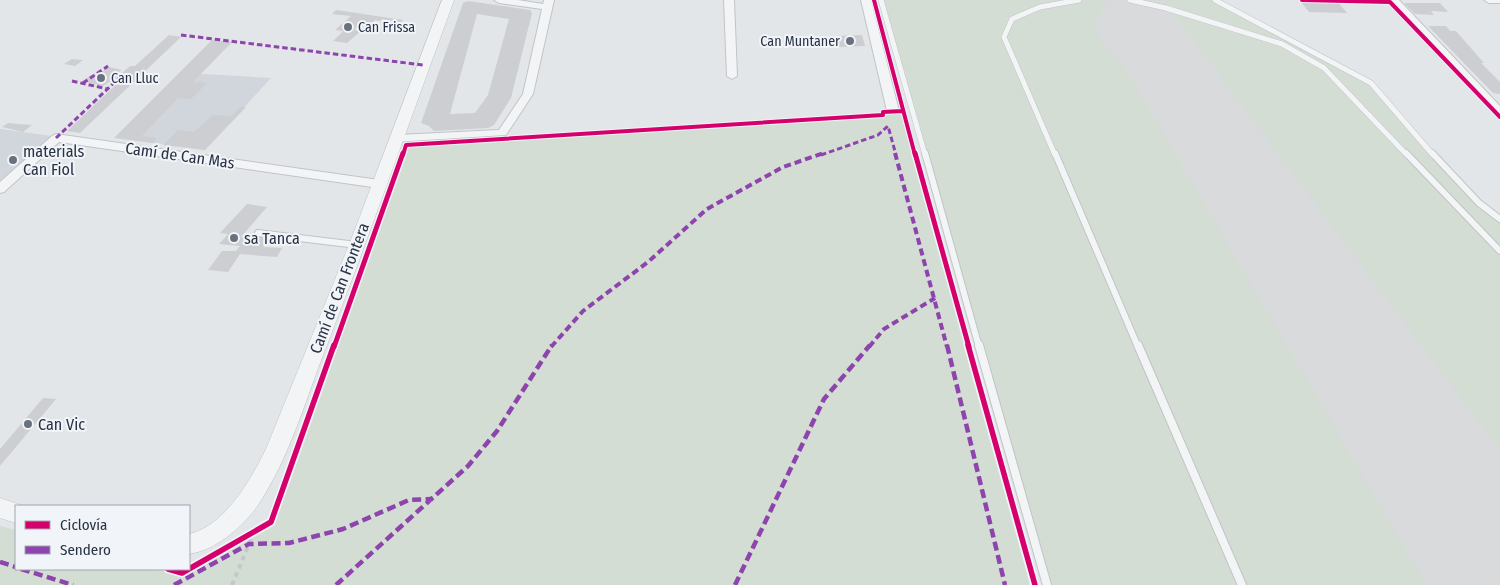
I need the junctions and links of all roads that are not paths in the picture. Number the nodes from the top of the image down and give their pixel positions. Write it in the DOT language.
graph roads {
  1 [pos="448,0"];
  2 [pos="498,0"];
  3 [pos="729,0"];
  4 [pos="866,0"];
  5 [pos="881,0"];
  6 [pos="1079,0"];
  7 [pos="1130,0"];
  8 [pos="1216,0"];
  9 [pos="1394,0"];
  10 [pos="1489,0"];
  11 [pos="1500,0"];
  12 [pos="548,3"];
  13 [pos="732,76"];
  14 [pos="893,111"];
  15 [pos="1500,112"];
  16 [pos="397,139"];
  17 [pos="379,184"];
  18 [pos="0,189"];
  19 [pos="1500,219"];
  20 [pos="258,233"];
  21 [pos="356,245"];
  22 [pos="1500,251"];
  23 [pos="0,508"];
  24 [pos="15,513"];
  25 [pos="190,544"];
  26 [pos="1047,585"];
  27 [pos="1242,585"];
  1 -- 16 [label="street, Camí de Can Frontera"];
  2 -- 12 [label="street"];
  3 -- 13 [label="street"];
  4 -- 14 [label="street"];
  5 -- 26 [label="lane"];
  6 -- 27 [label="lane"];
  7 -- 22 [label="lane"];
  8 -- 19 [label="lane"];
  9 -- 15 [label="street"];
  10 -- 11 [label="street"];
  12 -- 16 [label="street"];
  16 -- 17 [label="street, Camí de Can Frontera"];
  17 -- 18 [label="street, Camí de Can Mas"];
  17 -- 21 [label="street, Camí de Can Frontera"];
  20 -- 21 [label="lane"];
  21 -- 25 [label="street, Camí de Can Frontera"];
  23 -- 24 [label="street"];
}
